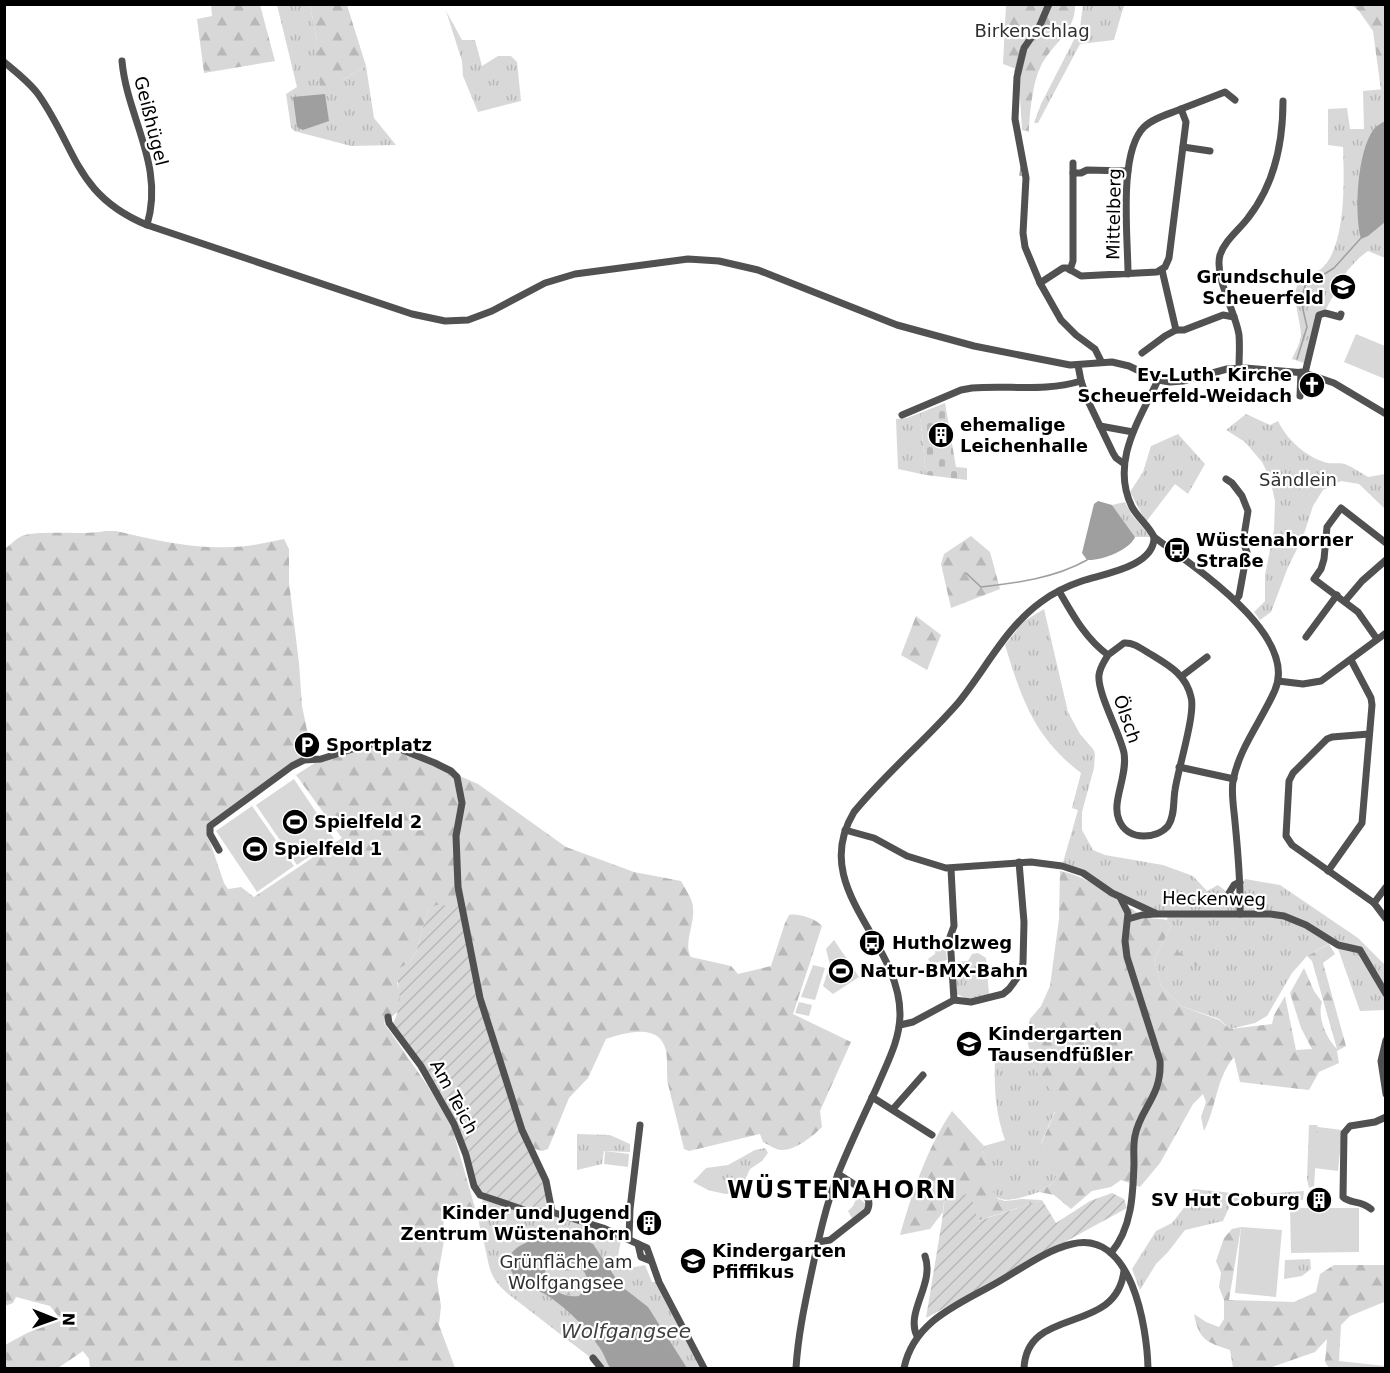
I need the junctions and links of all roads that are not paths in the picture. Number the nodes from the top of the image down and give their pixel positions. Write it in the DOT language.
graph roads {
  1 [pos="1049,4"];
  2 [pos="122,61"];
  3 [pos="4,62"];
  4 [pos="1235,100"];
  5 [pos="1283,100"];
  6 [pos="1181,109"];
  7 [pos="1183,147"];
  8 [pos="1210,151"];
  9 [pos="1072,163"];
  10 [pos="1128,171"];
  11 [pos="1073,173"];
  12 [pos="147,225"];
  13 [pos="1070,270"];
  14 [pos="1162,270"];
  15 [pos="1128,274"];
  16 [pos="1040,282"];
  17 [pos="1341,314"];
  18 [pos="1233,317"];
  19 [pos="1176,330"];
  20 [pos="1142,353"];
  21 [pos="1101,361"];
  22 [pos="1078,365"];
  23 [pos="1239,368"];
  24 [pos="1303,373"];
  25 [pos="1158,380"];
  26 [pos="1081,381"];
  27 [pos="1300,396"];
  28 [pos="1386,414"];
  29 [pos="902,415"];
  30 [pos="1100,426"];
  31 [pos="1133,432"];
  32 [pos="1123,463"];
  33 [pos="1226,479"];
  34 [pos="1155,537"];
  35 [pos="1386,543"];
  36 [pos="1386,560"];
  37 [pos="1059,591"];
  38 [pos="1337,595"];
  39 [pos="1236,600"];
  40 [pos="1344,601"];
  41 [pos="1386,633"];
  42 [pos="1306,637"];
  43 [pos="1377,639"];
  44 [pos="1108,655"];
  45 [pos="1207,657"];
  46 [pos="1352,660"];
  47 [pos="1182,676"];
  48 [pos="1278,681"];
  49 [pos="1369,734"];
  50 [pos="1179,767"];
  51 [pos="1234,779"];
  52 [pos="845,830"];
  53 [pos="219,850"];
  54 [pos="1019,862"];
  55 [pos="951,869"];
  56 [pos="1328,871"];
  57 [pos="1240,882"];
  58 [pos="1386,887"];
  59 [pos="1120,897"];
  60 [pos="1241,897"];
  61 [pos="1374,903"];
  62 [pos="1157,914"];
  63 [pos="1240,914"];
  64 [pos="1128,919"];
  65 [pos="1386,919"];
  66 [pos="1386,993"];
  67 [pos="954,1000"];
  68 [pos="388,1017"];
  69 [pos="900,1025"];
  70 [pos="1386,1040"];
  71 [pos="924,1075"];
  72 [pos="1386,1094"];
  73 [pos="872,1097"];
  74 [pos="893,1109"];
  75 [pos="1386,1117"];
  76 [pos="640,1125"];
  77 [pos="932,1134"];
  78 [pos="838,1174"];
  79 [pos="1371,1209"];
  80 [pos="552,1212"];
  81 [pos="629,1239"];
  82 [pos="818,1242"];
  83 [pos="1111,1253"];
  84 [pos="925,1256"];
  85 [pos="1124,1271"];
  86 [pos="1116,1295"];
  87 [pos="1136,1296"];
  88 [pos="917,1336"];
  89 [pos="593,1358"];
  90 [pos="601,1368"];
  91 [pos="704,1368"];
  92 [pos="796,1368"];
  93 [pos="904,1368"];
  94 [pos="1024,1368"];
  95 [pos="1148,1368"];
  1 -- 16 [label="street"];
  2 -- 12 [label="street, Geißhügel"];
  3 -- 12 [label="street"];
  4 -- 6 [label="street, Mittelberg"];
  5 -- 18 [label="street"];
  6 -- 7 [label="street"];
  6 -- 10 [label="street, Mittelberg"];
  7 -- 8 [label="street"];
  7 -- 14 [label="street"];
  9 -- 11 [label="street"];
  10 -- 11 [label="street"];
  10 -- 15 [label="street, Mittelberg"];
  11 -- 13 [label="street"];
  12 -- 22 [label="street"];
  13 -- 15 [label="street, Mittelberg"];
  13 -- 16 [label="street"];
  14 -- 15 [label="street, Mittelberg"];
  14 -- 19 [label="street"];
  16 -- 21 [label="street"];
  17 -- 24 [label="street"];
  18 -- 19 [label="street"];
  18 -- 23 [label="street"];
  19 -- 20 [label="street"];
  21 -- 22 [label="street"];
  21 -- 25 [label="street"];
  22 -- 26 [label="street"];
  23 -- 24 [label="street"];
  23 -- 25 [label="street"];
  24 -- 27 [label="street"];
  24 -- 28 [label="street"];
  25 -- 31 [label="street"];
  26 -- 29 [label="street"];
  26 -- 30 [label="street"];
  30 -- 31 [label="street"];
  30 -- 32 [label="street"];
  31 -- 32 [label="street"];
  32 -- 34 [label="street"];
  33 -- 39 [label="street"];
  34 -- 37 [label="street"];
  34 -- 39 [label="street"];
  35 -- 38 [label="street"];
  36 -- 40 [label="street"];
  37 -- 44 [label="street"];
  37 -- 52 [label="street"];
  38 -- 40 [label="street"];
  38 -- 42 [label="street"];
  39 -- 48 [label="street"];
  40 -- 43 [label="street"];
  41 -- 43 [label="street"];
  43 -- 46 [label="street"];
  44 -- 47 [label="street"];
  44 -- 50 [label="street, Ölsch"];
  45 -- 47 [label="street"];
  46 -- 48 [label="street"];
  46 -- 49 [label="street"];
  47 -- 50 [label="street, Ölsch"];
  48 -- 51 [label="street"];
  49 -- 56 [label="street"];
  49 -- 56 [label="street"];
  50 -- 51 [label="street"];
  51 -- 57 [label="street"];
  52 -- 55 [label="street"];
  52 -- 69 [label="street"];
  53 -- 80 [label="street"];
  54 -- 55 [label="street, Heckenweg"];
  54 -- 59 [label="street, Heckenweg"];
  54 -- 67 [label="street"];
  55 -- 67 [label="street"];
  56 -- 61 [label="street"];
  57 -- 60 [label="street"];
  57 -- 60 [label="street"];
  58 -- 61 [label="street"];
  59 -- 62 [label="street, Heckenweg"];
  59 -- 64 [label="street"];
  60 -- 63 [label="street"];
  61 -- 65 [label="street"];
  62 -- 63 [label="street, Heckenweg"];
  62 -- 64 [label="street"];
  63 -- 66 [label="street, Heckenweg"];
  64 -- 83 [label="street"];
  67 -- 69 [label="street"];
  68 -- 80 [label="street, Am Teich"];
  69 -- 73 [label="street"];
  70 -- 72 [label="street"];
  71 -- 74 [label="street"];
  73 -- 74 [label="street"];
  73 -- 78 [label="street"];
  74 -- 77 [label="street"];
  75 -- 79 [label="street"];
  76 -- 81 [label="street"];
  78 -- 82 [label="street"];
  78 -- 82 [label="street"];
  80 -- 81 [label="street, Am Teich"];
  81 -- 91 [label="street, Am Teich"];
  82 -- 92 [label="street"];
  83 -- 85 [label="street"];
  83 -- 88 [label="street"];
  84 -- 88 [label="street"];
  85 -- 86 [label="street"];
  85 -- 87 [label="street"];
  86 -- 87 [label="street"];
  86 -- 94 [label="street"];
  87 -- 95 [label="street"];
  88 -- 93 [label="street"];
  89 -- 90 [label="street"];
}
